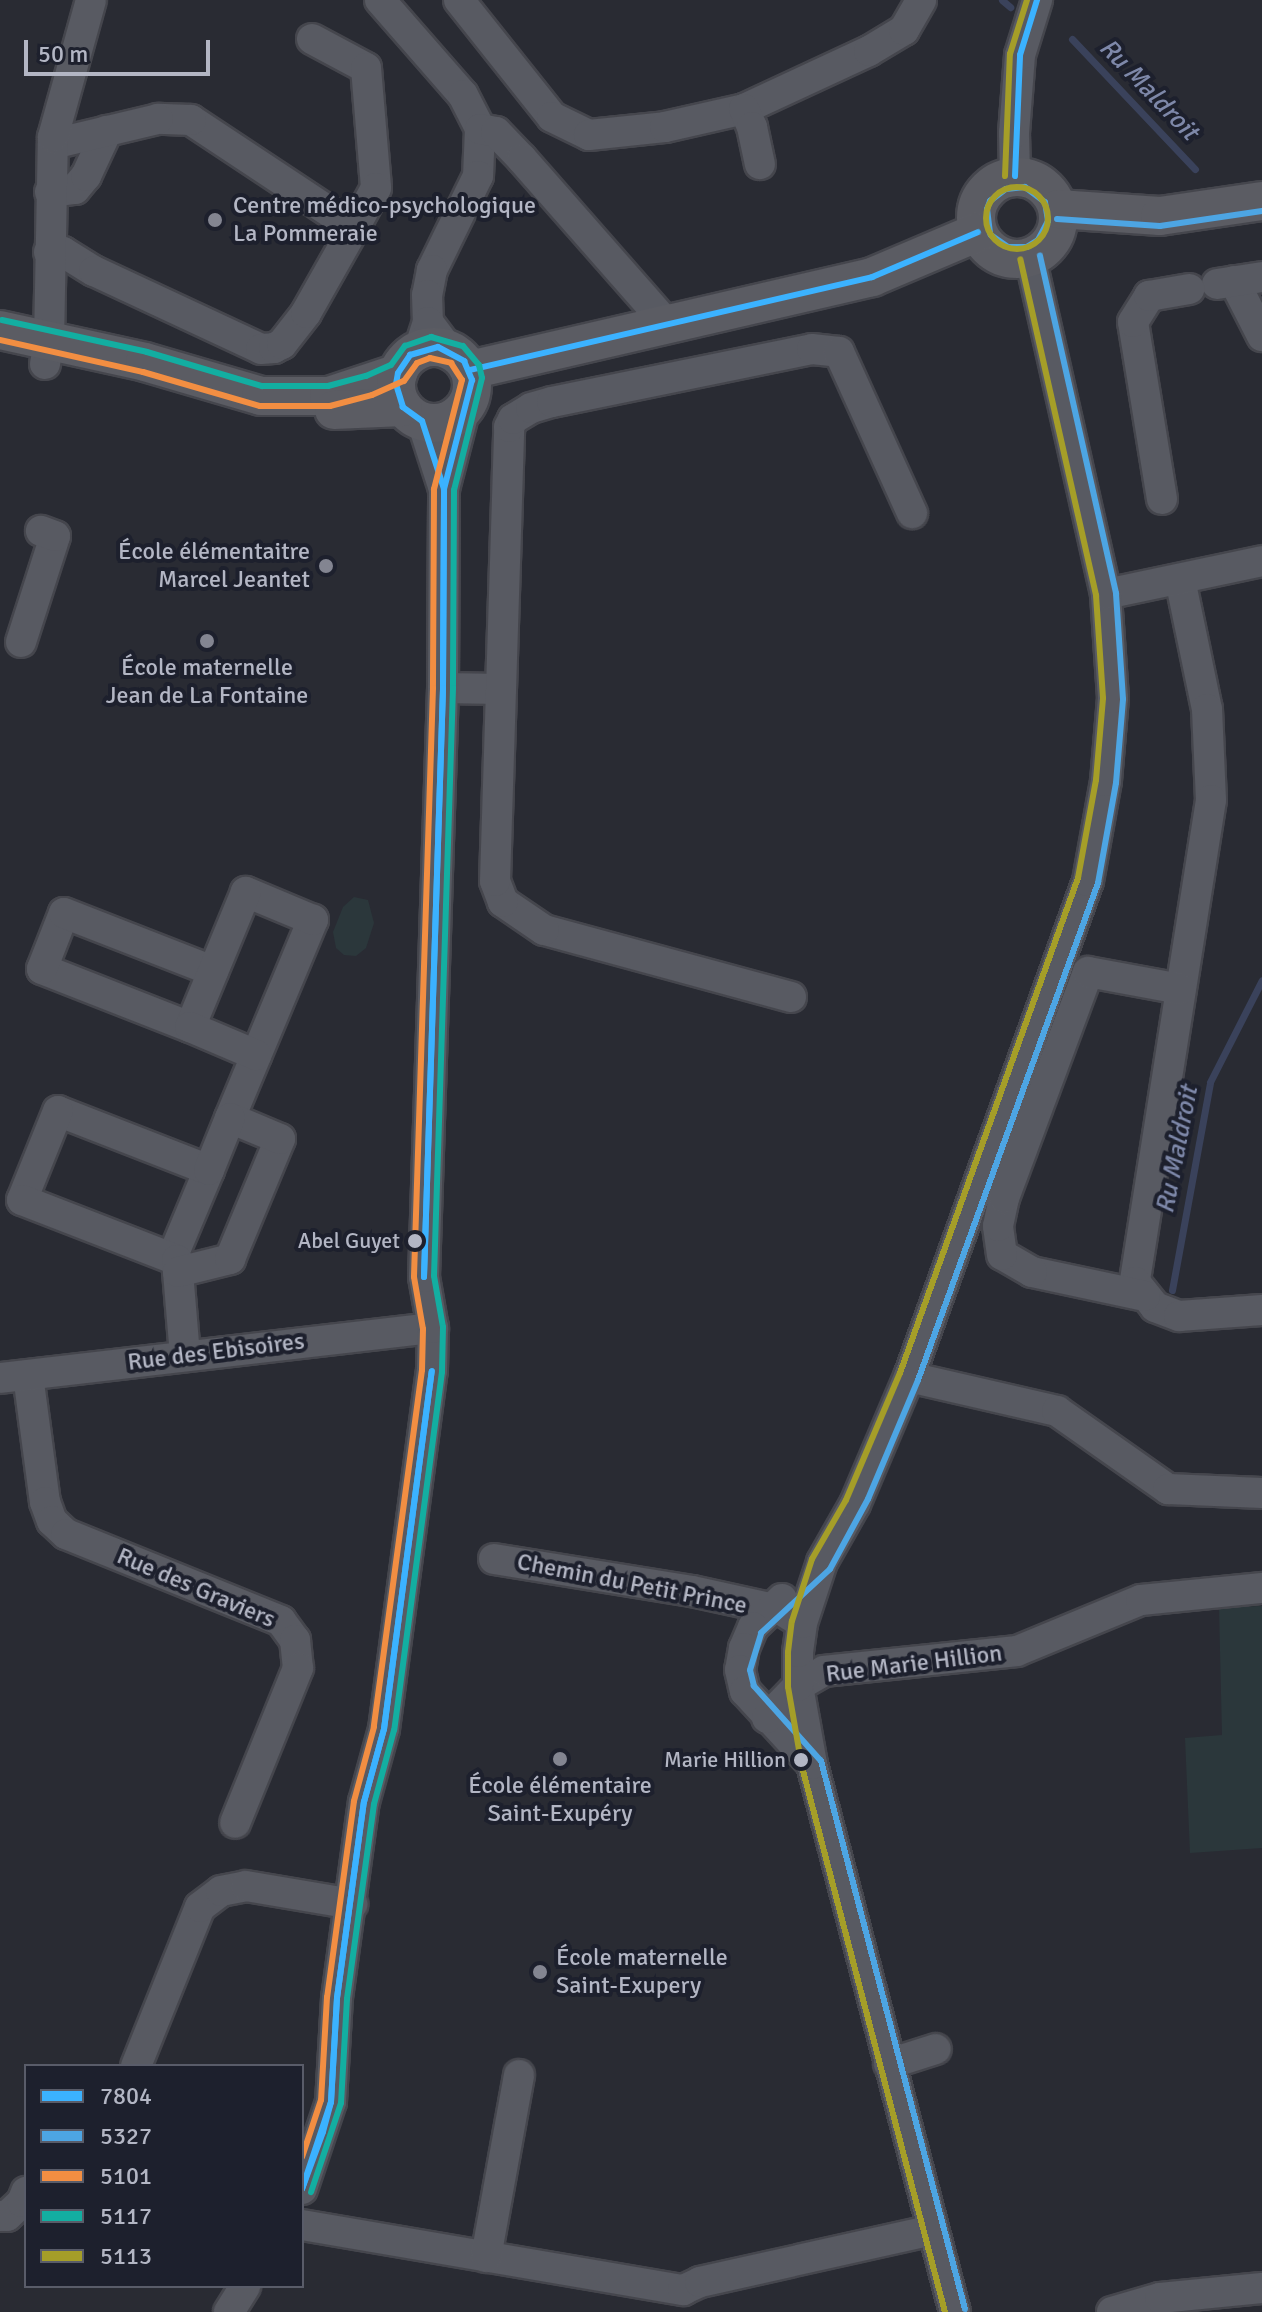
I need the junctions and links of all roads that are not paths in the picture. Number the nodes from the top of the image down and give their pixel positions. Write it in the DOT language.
graph roads {
  1 [pos="91,0"];
  2 [pos="380,0"];
  3 [pos="459,0"];
  4 [pos="921,0"];
  5 [pos="1037,0"];
  6 [pos="312,39"];
  7 [pos="744,109"];
  8 [pos="480,129"];
  9 [pos="107,131"];
  10 [pos="53,144"];
  11 [pos="760,164"];
  12 [pos="1015,176"];
  13 [pos="50,192"];
  14 [pos="1262,201"];
  15 [pos="1058,209"];
  16 [pos="354,228"];
  17 [pos="978,232"];
  18 [pos="49,252"];
  19 [pos="1030,257"];
  20 [pos="1225,283"];
  21 [pos="667,324"];
  22 [pos="0,330"];
  23 [pos="1262,336"];
  24 [pos="47,353"];
  25 [pos="0,355"];
  26 [pos="427,370"];
  27 [pos="465,408"];
  28 [pos="444,489"];
  29 [pos="1162,499"];
  30 [pos="912,513"];
  31 [pos="41,531"];
  32 [pos="1262,561"];
  33 [pos="1180,579"];
  34 [pos="1106,594"];
  35 [pos="21,642"];
  36 [pos="443,688"];
  37 [pos="501,689"];
  38 [pos="213,971"];
  39 [pos="1180,989"];
  40 [pos="791,997"];
  41 [pos="190,1027"];
  42 [pos="256,1055"];
  43 [pos="230,1118"];
  44 [pos="209,1170"];
  45 [pos="175,1265"];
  46 [pos="1145,1296"];
  47 [pos="1262,1310"];
  48 [pos="433,1328"];
  49 [pos="185,1355"];
  50 [pos="14,1376"];
  51 [pos="909,1377"];
  52 [pos="1262,1493"];
  53 [pos="494,1559"];
  54 [pos="822,1562"];
  55 [pos="1262,1588"];
  56 [pos="769,1611"];
  57 [pos="802,1623"];
  58 [pos="798,1686"];
  59 [pos="767,1718"];
  60 [pos="812,1764"];
  61 [pos="235,1823"];
  62 [pos="352,1904"];
  63 [pos="936,2049"];
  64 [pos="137,2064"];
  65 [pos="889,2064"];
  66 [pos="519,2075"];
  67 [pos="304,2183"];
  68 [pos="24,2197"];
  69 [pos="0,2216"];
  70 [pos="304,2225"];
  71 [pos="932,2230"];
  72 [pos="486,2257"];
  73 [pos="244,2288"];
  74 [pos="1262,2288"];
  75 [pos="677,2301"];
  76 [pos="229,2312"];
  77 [pos="955,2312"];
  78 [pos="1112,2312"];
  1 -- 10 [label="street"];
  2 -- 8 [label="street"];
  3 -- 7 [label="street"];
  4 -- 7 [label="street"];
  5 -- 12 [label="street"];
  6 -- 16 [label="street"];
  7 -- 11 [label="street"];
  8 -- 21 [label="street"];
  8 -- 26 [label="street"];
  9 -- 10 [label="street"];
  9 -- 13 [label="street"];
  9 -- 16 [label="street"];
  10 -- 13 [label="street"];
  12 -- 15 [label="main road"];
  12 -- 17 [label="main road"];
  13 -- 18 [label="street"];
  14 -- 15 [label="main road"];
  15 -- 19 [label="main road"];
  16 -- 18 [label="street"];
  17 -- 19 [label="main road"];
  17 -- 21 [label="main road"];
  18 -- 24 [label="street"];
  19 -- 34 [label="street"];
  20 -- 23 [label="street"];
  20 -- 29 [label="street"];
  21 -- 26 [label="main road"];
  22 -- 24 [label="main road"];
  24 -- 25 [label="main road"];
  24 -- 26 [label="main road"];
  26 -- 27 [label="main road"];
  26 -- 28 [label="street"];
  27 -- 28 [label="street"];
  28 -- 36 [label="street"];
  30 -- 37 [label="street"];
  31 -- 35 [label="street"];
  32 -- 33 [label="street"];
  33 -- 34 [label="street"];
  33 -- 39 [label="street"];
  34 -- 51 [label="street"];
  36 -- 37 [label="street"];
  36 -- 48 [label="street"];
  37 -- 40 [label="street"];
  38 -- 41 [label="street"];
  38 -- 41 [label="street"];
  38 -- 42 [label="street"];
  39 -- 46 [label="street"];
  39 -- 46 [label="street"];
  41 -- 42 [label="street"];
  42 -- 43 [label="street"];
  43 -- 44 [label="street"];
  43 -- 45 [label="street"];
  44 -- 45 [label="street"];
  44 -- 45 [label="street"];
  45 -- 49 [label="street"];
  46 -- 47 [label="street"];
  48 -- 49 [label="street, Rue des Ebisoires"];
  48 -- 62 [label="street"];
  49 -- 50 [label="street, Rue des Ebisoires"];
  50 -- 61 [label="street, Rue des Graviers"];
  51 -- 52 [label="street"];
  51 -- 54 [label="street"];
  53 -- 56 [label="street, Chemin du Petit Prince"];
  54 -- 56 [label="street"];
  54 -- 57 [label="street"];
  55 -- 58 [label="street, Rue Marie Hillion"];
  56 -- 57 [label="street, Chemin du Petit Prince"];
  56 -- 59 [label="street"];
  57 -- 58 [label="street"];
  58 -- 59 [label="street"];
  58 -- 60 [label="street"];
  59 -- 60 [label="street"];
  60 -- 65 [label="street"];
  62 -- 64 [label="street"];
  62 -- 67 [label="street"];
  63 -- 65 [label="street"];
  65 -- 71 [label="street"];
  66 -- 72 [label="street"];
  68 -- 69 [label="street"];
  70 -- 72 [label="street"];
  71 -- 75 [label="street"];
  71 -- 77 [label="street"];
  72 -- 75 [label="street"];
  73 -- 76 [label="street"];
  74 -- 78 [label="street"];
}
